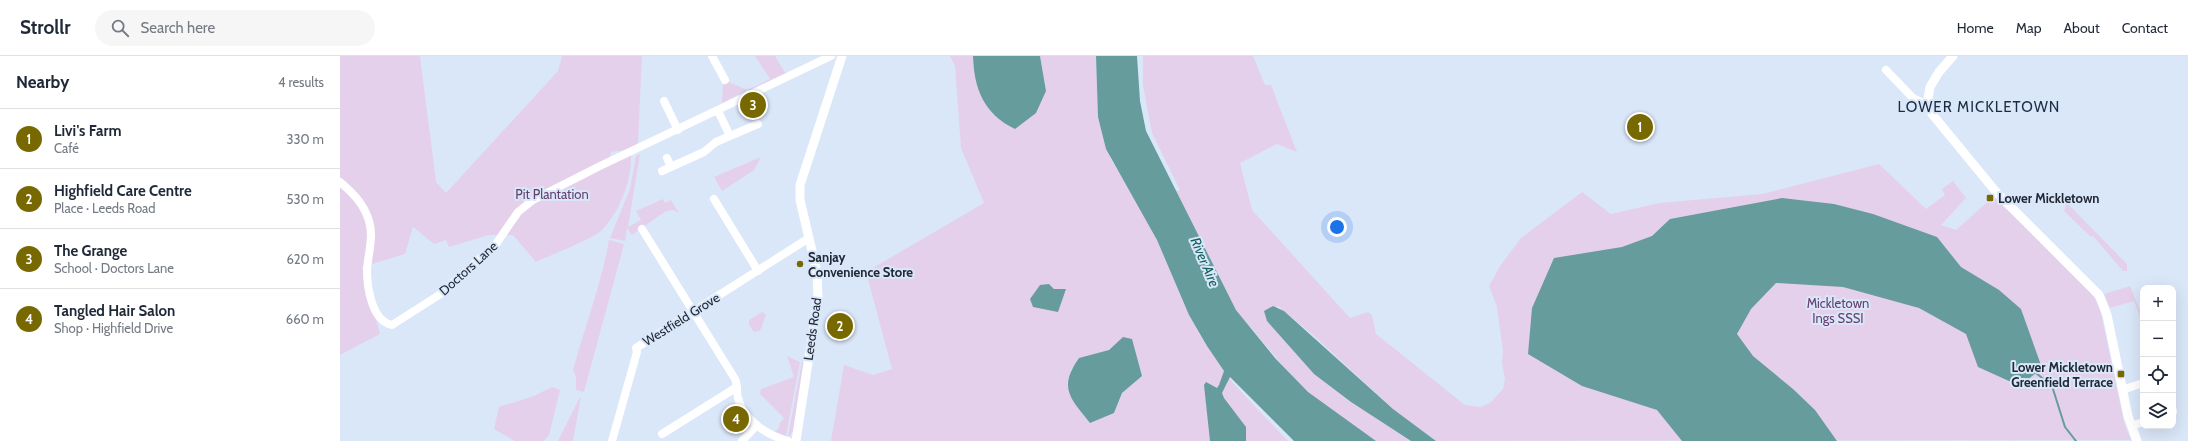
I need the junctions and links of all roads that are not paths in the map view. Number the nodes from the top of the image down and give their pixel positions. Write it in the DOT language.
graph roads {
  1 [pos="712,56"];
  2 [pos="832,56"];
  3 [pos="842,56"];
  4 [pos="1953,56"];
  5 [pos="1886,70"];
  6 [pos="725,80"];
  7 [pos="664,101"];
  8 [pos="1928,104"];
  9 [pos="718,110"];
  10 [pos="758,124"];
  11 [pos="678,130"];
  12 [pos="730,136"];
  13 [pos="667,158"];
  14 [pos="671,167"];
  15 [pos="662,171"];
  16 [pos="340,182"];
  17 [pos="714,199"];
  18 [pos="642,229"];
  19 [pos="809,238"];
  20 [pos="758,271"];
  21 [pos="693,312"];
  22 [pos="2140,384"];
  23 [pos="737,387"];
  24 [pos="2122,390"];
  25 [pos="2140,423"];
  26 [pos="757,425"];
  27 [pos="2131,426"];
  28 [pos="662,434"];
  29 [pos="612,441"];
  30 [pos="742,441"];
  31 [pos="788,441"];
  32 [pos="796,441"];
  33 [pos="2137,441"];
  1 -- 6 [label="street"];
  2 -- 9 [label="street, Doctors Lane"];
  3 -- 19 [label="street, Leeds Road"];
  4 -- 8 [label="street"];
  5 -- 8 [label="street"];
  7 -- 11 [label="street"];
  8 -- 24 [label="street"];
  9 -- 11 [label="street, Doctors Lane"];
  9 -- 12 [label="street"];
  10 -- 12 [label="street"];
  11 -- 16 [label="street, Doctors Lane"];
  12 -- 14 [label="street"];
  13 -- 14 [label="street"];
  14 -- 15 [label="street"];
  17 -- 20 [label="street"];
  18 -- 21 [label="street"];
  19 -- 20 [label="street, Westfield Grove"];
  19 -- 32 [label="street, Leeds Road"];
  20 -- 21 [label="street, Westfield Grove"];
  21 -- 23 [label="street"];
  21 -- 29 [label="street, Westfield Grove"];
  22 -- 24 [label="street"];
  23 -- 26 [label="street"];
  23 -- 28 [label="street"];
  24 -- 27 [label="street"];
  25 -- 27 [label="street"];
  26 -- 30 [label="street"];
  26 -- 31 [label="street"];
  27 -- 33 [label="street"];
}
